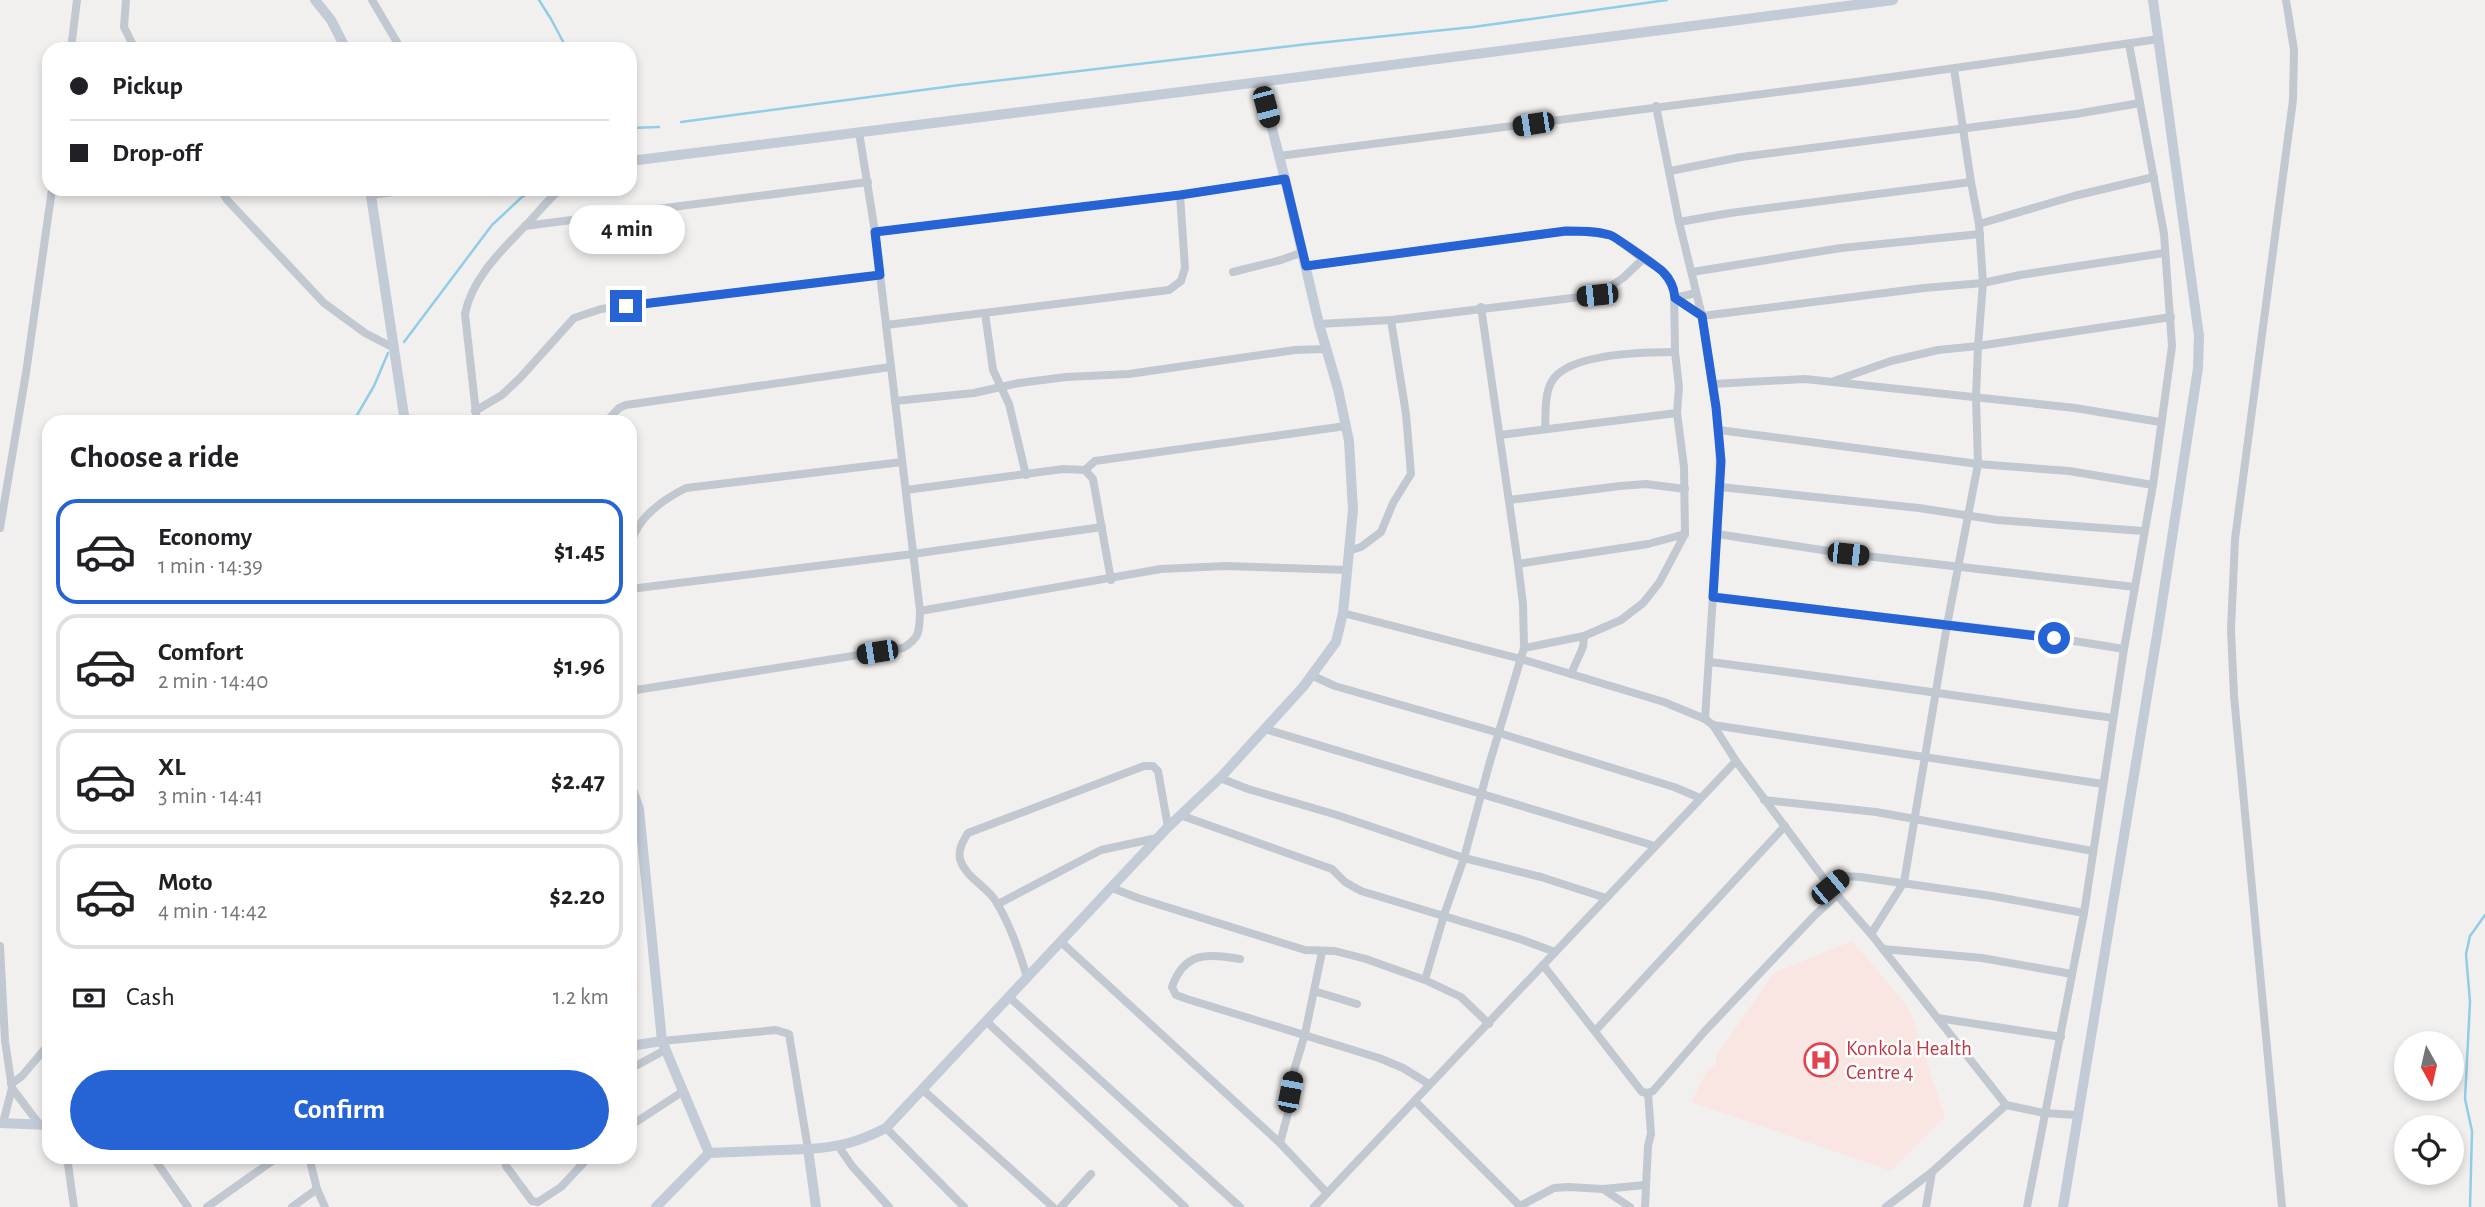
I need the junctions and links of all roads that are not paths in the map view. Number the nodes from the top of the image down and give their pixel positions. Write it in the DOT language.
graph roads {
  1 [pos="77,0"];
  2 [pos="126,0"];
  3 [pos="315,0"];
  4 [pos="372,0"];
  5 [pos="1893,0"];
  6 [pos="2153,0"];
  7 [pos="2286,0"];
  8 [pos="2159,39"];
  9 [pos="72,42"];
  10 [pos="132,42"];
  11 [pos="342,42"];
  12 [pos="397,42"];
  13 [pos="2129,44"];
  14 [pos="1954,69"];
  15 [pos="1260,82"];
  16 [pos="2140,103"];
  17 [pos="1656,106"];
  18 [pos="1963,130"];
  19 [pos="859,132"];
  20 [pos="1279,156"];
  21 [pos="637,160"];
  22 [pos="1670,171"];
  23 [pos="2154,177"];
  24 [pos="1285,179"];
  25 [pos="868,182"];
  26 [pos="1970,182"];
  27 [pos="1180,195"];
  28 [pos="51,196"];
  29 [pos="225,196"];
  30 [pos="372,196"];
  31 [pos="554,196"];
  32 [pos="1679,222"];
  33 [pos="1979,224"];
  34 [pos="526,226"];
  35 [pos="875,232"];
  36 [pos="1980,234"];
  37 [pos="1303,252"];
  38 [pos="2164,253"];
  39 [pos="1643,258"];
  40 [pos="1306,266"];
  41 [pos="1233,272"];
  42 [pos="1692,272"];
  43 [pos="880,275"];
  44 [pos="1983,283"];
  45 [pos="1696,293"];
  46 [pos="1675,298"];
  47 [pos="1482,307"];
  48 [pos="985,313"];
  49 [pos="1702,316"];
  50 [pos="2171,317"];
  51 [pos="1391,320"];
  52 [pos="1319,324"];
  53 [pos="886,325"];
  54 [pos="1978,346"];
  55 [pos="394,348"];
  56 [pos="1326,349"];
  57 [pos="1675,352"];
  58 [pos="890,367"];
  59 [pos="1831,382"];
  60 [pos="1713,384"];
  61 [pos="1002,387"];
  62 [pos="1976,397"];
  63 [pos="895,401"];
  64 [pos="475,411"];
  65 [pos="1677,413"];
  66 [pos="404,415"];
  67 [pos="476,415"];
  68 [pos="612,415"];
  69 [pos="2160,422"];
  70 [pos="1346,426"];
  71 [pos="1545,429"];
  72 [pos="1719,430"];
  73 [pos="1500,435"];
  74 [pos="902,462"];
  75 [pos="1978,464"];
  76 [pos="1085,470"];
  77 [pos="1026,475"];
  78 [pos="2153,485"];
  79 [pos="1720,487"];
  80 [pos="1685,489"];
  81 [pos="906,490"];
  82 [pos="1509,500"];
  83 [pos="1968,516"];
  84 [pos="1102,527"];
  85 [pos="0,528"];
  86 [pos="637,531"];
  87 [pos="2143,531"];
  88 [pos="1685,534"];
  89 [pos="1717,534"];
  90 [pos="1348,551"];
  91 [pos="913,554"];
  92 [pos="1518,564"];
  93 [pos="1958,565"];
  94 [pos="1347,570"];
  95 [pos="1111,580"];
  96 [pos="637,585"];
  97 [pos="2135,587"];
  98 [pos="1713,597"];
  99 [pos="920,611"];
  100 [pos="1343,613"];
  101 [pos="1947,625"];
  102 [pos="1584,636"];
  103 [pos="1524,648"];
  104 [pos="2124,649"];
  105 [pos="1521,659"];
  106 [pos="1710,662"];
  107 [pos="1571,674"];
  108 [pos="1313,676"];
  109 [pos="637,690"];
  110 [pos="1936,693"];
  111 [pos="2113,718"];
  112 [pos="1705,719"];
  113 [pos="1713,726"];
  114 [pos="1265,729"];
  115 [pos="1500,733"];
  116 [pos="1925,759"];
  117 [pos="1736,761"];
  118 [pos="1220,778"];
  119 [pos="2103,784"];
  120 [pos="1481,793"];
  121 [pos="1700,798"];
  122 [pos="1764,800"];
  123 [pos="637,803"];
  124 [pos="1180,815"];
  125 [pos="1915,820"];
  126 [pos="1785,826"];
  127 [pos="1168,827"];
  128 [pos="1160,837"];
  129 [pos="1655,846"];
  130 [pos="2093,851"];
  131 [pos="1464,858"];
  132 [pos="1904,882"];
  133 [pos="1830,887"];
  134 [pos="1112,888"];
  135 [pos="1838,895"];
  136 [pos="1606,898"];
  137 [pos="998,904"];
  138 [pos="2084,913"];
  139 [pos="1444,915"];
  140 [pos="1871,934"];
  141 [pos="1061,942"];
  142 [pos="0,946"];
  143 [pos="1883,949"];
  144 [pos="1322,952"];
  145 [pos="1555,952"];
  146 [pos="1240,959"];
  147 [pos="1543,965"];
  148 [pos="2072,974"];
  149 [pos="1027,977"];
  150 [pos="1425,980"];
  151 [pos="1314,991"];
  152 [pos="1009,996"];
  153 [pos="1357,1004"];
  154 [pos="1938,1018"];
  155 [pos="986,1021"];
  156 [pos="1489,1024"];
  157 [pos="1596,1030"];
  158 [pos="1305,1034"];
  159 [pos="2061,1037"];
  160 [pos="664,1045"];
  161 [pos="637,1046"];
  162 [pos="42,1052"];
  163 [pos="637,1064"];
  164 [pos="0,1071"];
  165 [pos="11,1083"];
  166 [pos="1429,1084"];
  167 [pos="922,1089"];
  168 [pos="682,1092"];
  169 [pos="1648,1093"];
  170 [pos="1415,1101"];
  171 [pos="2006,1105"];
  172 [pos="2045,1113"];
  173 [pos="2078,1115"];
  174 [pos="637,1121"];
  175 [pos="42,1122"];
  176 [pos="1,1123"];
  177 [pos="42,1125"];
  178 [pos="886,1128"];
  179 [pos="1280,1143"];
  180 [pos="839,1147"];
  181 [pos="808,1149"];
  182 [pos="709,1153"];
  183 [pos="68,1164"];
  184 [pos="158,1164"];
  185 [pos="268,1164"];
  186 [pos="311,1164"];
  187 [pos="506,1164"];
  188 [pos="582,1164"];
  189 [pos="1932,1172"];
  190 [pos="1091,1174"];
  191 [pos="1645,1185"];
  192 [pos="317,1189"];
  193 [pos="1603,1189"];
  194 [pos="1327,1193"];
  195 [pos="74,1207"];
  196 [pos="188,1207"];
  197 [pos="207,1207"];
  198 [pos="292,1207"];
  199 [pos="325,1207"];
  200 [pos="656,1207"];
  201 [pos="816,1207"];
  202 [pos="890,1207"];
  203 [pos="964,1207"];
  204 [pos="1053,1207"];
  205 [pos="1061,1207"];
  206 [pos="1185,1207"];
  207 [pos="1240,1207"];
  208 [pos="1314,1207"];
  209 [pos="1520,1207"];
  210 [pos="1630,1207"];
  211 [pos="1645,1207"];
  212 [pos="1886,1207"];
  213 [pos="1926,1207"];
  214 [pos="2026,1207"];
  215 [pos="2063,1207"];
  216 [pos="2282,1207"];
  1 -- 9 [label="street"];
  2 -- 10 [label="street"];
  3 -- 11 [label="street"];
  4 -- 12 [label="street"];
  5 -- 15 [label="street"];
  6 -- 8 [label="street"];
  7 -- 216 [label="street"];
  8 -- 13 [label="street"];
  8 -- 173 [label="street"];
  13 -- 14 [label="street"];
  13 -- 16 [label="street"];
  14 -- 17 [label="street"];
  14 -- 18 [label="street"];
  15 -- 19 [label="street"];
  15 -- 20 [label="street"];
  16 -- 18 [label="street"];
  16 -- 23 [label="street"];
  17 -- 20 [label="street"];
  17 -- 22 [label="street"];
  18 -- 22 [label="street"];
  18 -- 26 [label="street"];
  19 -- 21 [label="street"];
  19 -- 25 [label="street"];
  20 -- 24 [label="street"];
  22 -- 32 [label="street"];
  23 -- 33 [label="street"];
  23 -- 38 [label="street"];
  24 -- 27 [label="street"];
  24 -- 37 [label="street"];
  25 -- 34 [label="street"];
  25 -- 35 [label="street"];
  26 -- 32 [label="street"];
  26 -- 33 [label="street"];
  27 -- 35 [label="street"];
  27 -- 48 [label="street"];
  28 -- 85 [label="street"];
  29 -- 55 [label="street"];
  30 -- 55 [label="street"];
  31 -- 34 [label="street"];
  32 -- 42 [label="street"];
  33 -- 36 [label="street"];
  34 -- 64 [label="street"];
  35 -- 43 [label="street"];
  36 -- 42 [label="street"];
  36 -- 44 [label="street"];
  37 -- 40 [label="street"];
  37 -- 41 [label="street"];
  38 -- 44 [label="street"];
  38 -- 50 [label="street"];
  39 -- 40 [label="street"];
  39 -- 46 [label="street"];
  39 -- 47 [label="street"];
  40 -- 52 [label="street"];
  42 -- 45 [label="street"];
  43 -- 53 [label="street"];
  43 -- 64 [label="street"];
  44 -- 49 [label="street"];
  44 -- 54 [label="street"];
  45 -- 46 [label="street"];
  45 -- 49 [label="street"];
  46 -- 49 [label="street"];
  46 -- 57 [label="street"];
  47 -- 51 [label="street"];
  47 -- 73 [label="street"];
  48 -- 53 [label="street"];
  48 -- 61 [label="street"];
  49 -- 60 [label="street"];
  50 -- 54 [label="street"];
  50 -- 69 [label="street"];
  51 -- 52 [label="street"];
  51 -- 90 [label="street"];
  52 -- 56 [label="street"];
  53 -- 58 [label="street"];
  54 -- 59 [label="street"];
  54 -- 62 [label="street"];
  55 -- 66 [label="street"];
  56 -- 61 [label="street"];
  56 -- 70 [label="street"];
  57 -- 65 [label="street"];
  57 -- 71 [label="street"];
  58 -- 63 [label="street"];
  58 -- 68 [label="street"];
  59 -- 60 [label="street"];
  59 -- 62 [label="street"];
  60 -- 72 [label="street"];
  61 -- 63 [label="street"];
  61 -- 77 [label="street"];
  62 -- 69 [label="street"];
  62 -- 75 [label="street"];
  63 -- 74 [label="street"];
  64 -- 67 [label="street"];
  65 -- 71 [label="street"];
  65 -- 80 [label="street"];
  69 -- 78 [label="street"];
  70 -- 76 [label="street"];
  70 -- 90 [label="street"];
  71 -- 73 [label="street"];
  72 -- 75 [label="street"];
  72 -- 79 [label="street"];
  73 -- 82 [label="street"];
  74 -- 81 [label="street"];
  74 -- 86 [label="street"];
  75 -- 78 [label="street"];
  75 -- 83 [label="street"];
  76 -- 77 [label="street"];
  76 -- 84 [label="street"];
  77 -- 81 [label="street"];
  78 -- 87 [label="street"];
  79 -- 83 [label="street"];
  79 -- 89 [label="street"];
  80 -- 82 [label="street"];
  80 -- 88 [label="street"];
  81 -- 91 [label="street"];
  82 -- 92 [label="street"];
  83 -- 87 [label="street"];
  83 -- 93 [label="street"];
  84 -- 91 [label="street"];
  84 -- 95 [label="street"];
  87 -- 97 [label="street"];
  88 -- 92 [label="street"];
  88 -- 102 [label="street"];
  89 -- 93 [label="street"];
  89 -- 98 [label="street"];
  90 -- 94 [label="street"];
  91 -- 96 [label="street"];
  91 -- 99 [label="street"];
  92 -- 103 [label="street"];
  93 -- 97 [label="street"];
  93 -- 101 [label="street"];
  94 -- 95 [label="street"];
  94 -- 100 [label="street"];
  95 -- 99 [label="street"];
  97 -- 104 [label="street"];
  98 -- 101 [label="street"];
  98 -- 106 [label="street"];
  99 -- 109 [label="street"];
  100 -- 105 [label="street"];
  100 -- 108 [label="street"];
  101 -- 104 [label="street"];
  101 -- 110 [label="street"];
  102 -- 103 [label="street"];
  102 -- 107 [label="street"];
  103 -- 105 [label="street"];
  104 -- 111 [label="street"];
  105 -- 107 [label="street"];
  105 -- 115 [label="street"];
  106 -- 110 [label="street"];
  106 -- 112 [label="street"];
  107 -- 112 [label="street"];
  108 -- 114 [label="street"];
  108 -- 115 [label="street"];
  110 -- 111 [label="street"];
  110 -- 116 [label="street"];
  111 -- 119 [label="street"];
  112 -- 113 [label="street"];
  113 -- 116 [label="street"];
  113 -- 117 [label="street"];
  114 -- 118 [label="street"];
  114 -- 120 [label="street"];
  115 -- 120 [label="street"];
  115 -- 121 [label="street"];
  116 -- 119 [label="street"];
  116 -- 125 [label="street"];
  117 -- 121 [label="street"];
  117 -- 122 [label="street"];
  118 -- 124 [label="street"];
  118 -- 131 [label="street"];
  119 -- 130 [label="street"];
  120 -- 129 [label="street"];
  120 -- 131 [label="street"];
  121 -- 129 [label="street"];
  122 -- 125 [label="street"];
  122 -- 126 [label="street"];
  123 -- 160 [label="street"];
  124 -- 127 [label="street"];
  124 -- 139 [label="street"];
  125 -- 130 [label="street"];
  125 -- 132 [label="street"];
  126 -- 133 [label="street"];
  126 -- 157 [label="street"];
  127 -- 128 [label="street"];
  127 -- 137 [label="street"];
  128 -- 134 [label="street"];
  128 -- 137 [label="street"];
  129 -- 136 [label="street"];
  130 -- 138 [label="street"];
  131 -- 136 [label="street"];
  131 -- 139 [label="street"];
  132 -- 133 [label="street"];
  132 -- 138 [label="street"];
  132 -- 140 [label="street"];
  133 -- 135 [label="street"];
  134 -- 141 [label="street"];
  134 -- 144 [label="street"];
  135 -- 140 [label="street"];
  135 -- 169 [label="street"];
  136 -- 145 [label="street"];
  137 -- 149 [label="street"];
  138 -- 148 [label="street"];
  139 -- 145 [label="street"];
  139 -- 150 [label="street"];
  140 -- 143 [label="street"];
  141 -- 149 [label="street"];
  141 -- 179 [label="street"];
  142 -- 165 [label="street"];
  143 -- 148 [label="street"];
  143 -- 154 [label="street"];
  144 -- 150 [label="street"];
  144 -- 151 [label="street"];
  145 -- 147 [label="street"];
  146 -- 158 [label="street"];
  147 -- 156 [label="street"];
  147 -- 157 [label="street"];
  148 -- 159 [label="street"];
  149 -- 152 [label="street"];
  150 -- 156 [label="street"];
  151 -- 153 [label="street"];
  151 -- 158 [label="street"];
  152 -- 155 [label="street"];
  152 -- 207 [label="street"];
  154 -- 159 [label="street"];
  154 -- 171 [label="street"];
  155 -- 167 [label="street"];
  155 -- 206 [label="street"];
  156 -- 166 [label="street"];
  157 -- 169 [label="street"];
  158 -- 166 [label="street"];
  158 -- 179 [label="street"];
  159 -- 172 [label="street"];
  160 -- 161 [label="street"];
  160 -- 163 [label="street"];
  160 -- 168 [label="street"];
  160 -- 181 [label="street"];
  162 -- 165 [label="street"];
  164 -- 165 [label="street"];
  165 -- 175 [label="street"];
  165 -- 176 [label="street"];
  166 -- 170 [label="street"];
  167 -- 178 [label="street"];
  167 -- 204 [label="street"];
  168 -- 174 [label="street"];
  168 -- 182 [label="street"];
  169 -- 191 [label="street"];
  170 -- 194 [label="street"];
  170 -- 209 [label="street"];
  171 -- 172 [label="street"];
  171 -- 189 [label="street"];
  172 -- 173 [label="street"];
  172 -- 214 [label="street"];
  173 -- 215 [label="street"];
  176 -- 177 [label="street"];
  178 -- 180 [label="street"];
  178 -- 203 [label="street"];
  179 -- 194 [label="street"];
  180 -- 181 [label="street"];
  180 -- 202 [label="street"];
  181 -- 182 [label="street"];
  181 -- 201 [label="street"];
  182 -- 200 [label="street"];
  183 -- 195 [label="street"];
  184 -- 196 [label="street"];
  185 -- 197 [label="street"];
  186 -- 192 [label="street"];
  187 -- 188 [label="street"];
  189 -- 212 [label="street"];
  189 -- 213 [label="street"];
  190 -- 205 [label="street"];
  191 -- 193 [label="street"];
  191 -- 211 [label="street"];
  192 -- 198 [label="street"];
  192 -- 199 [label="street"];
  193 -- 209 [label="street"];
  193 -- 210 [label="street"];
  194 -- 208 [label="street"];
}
